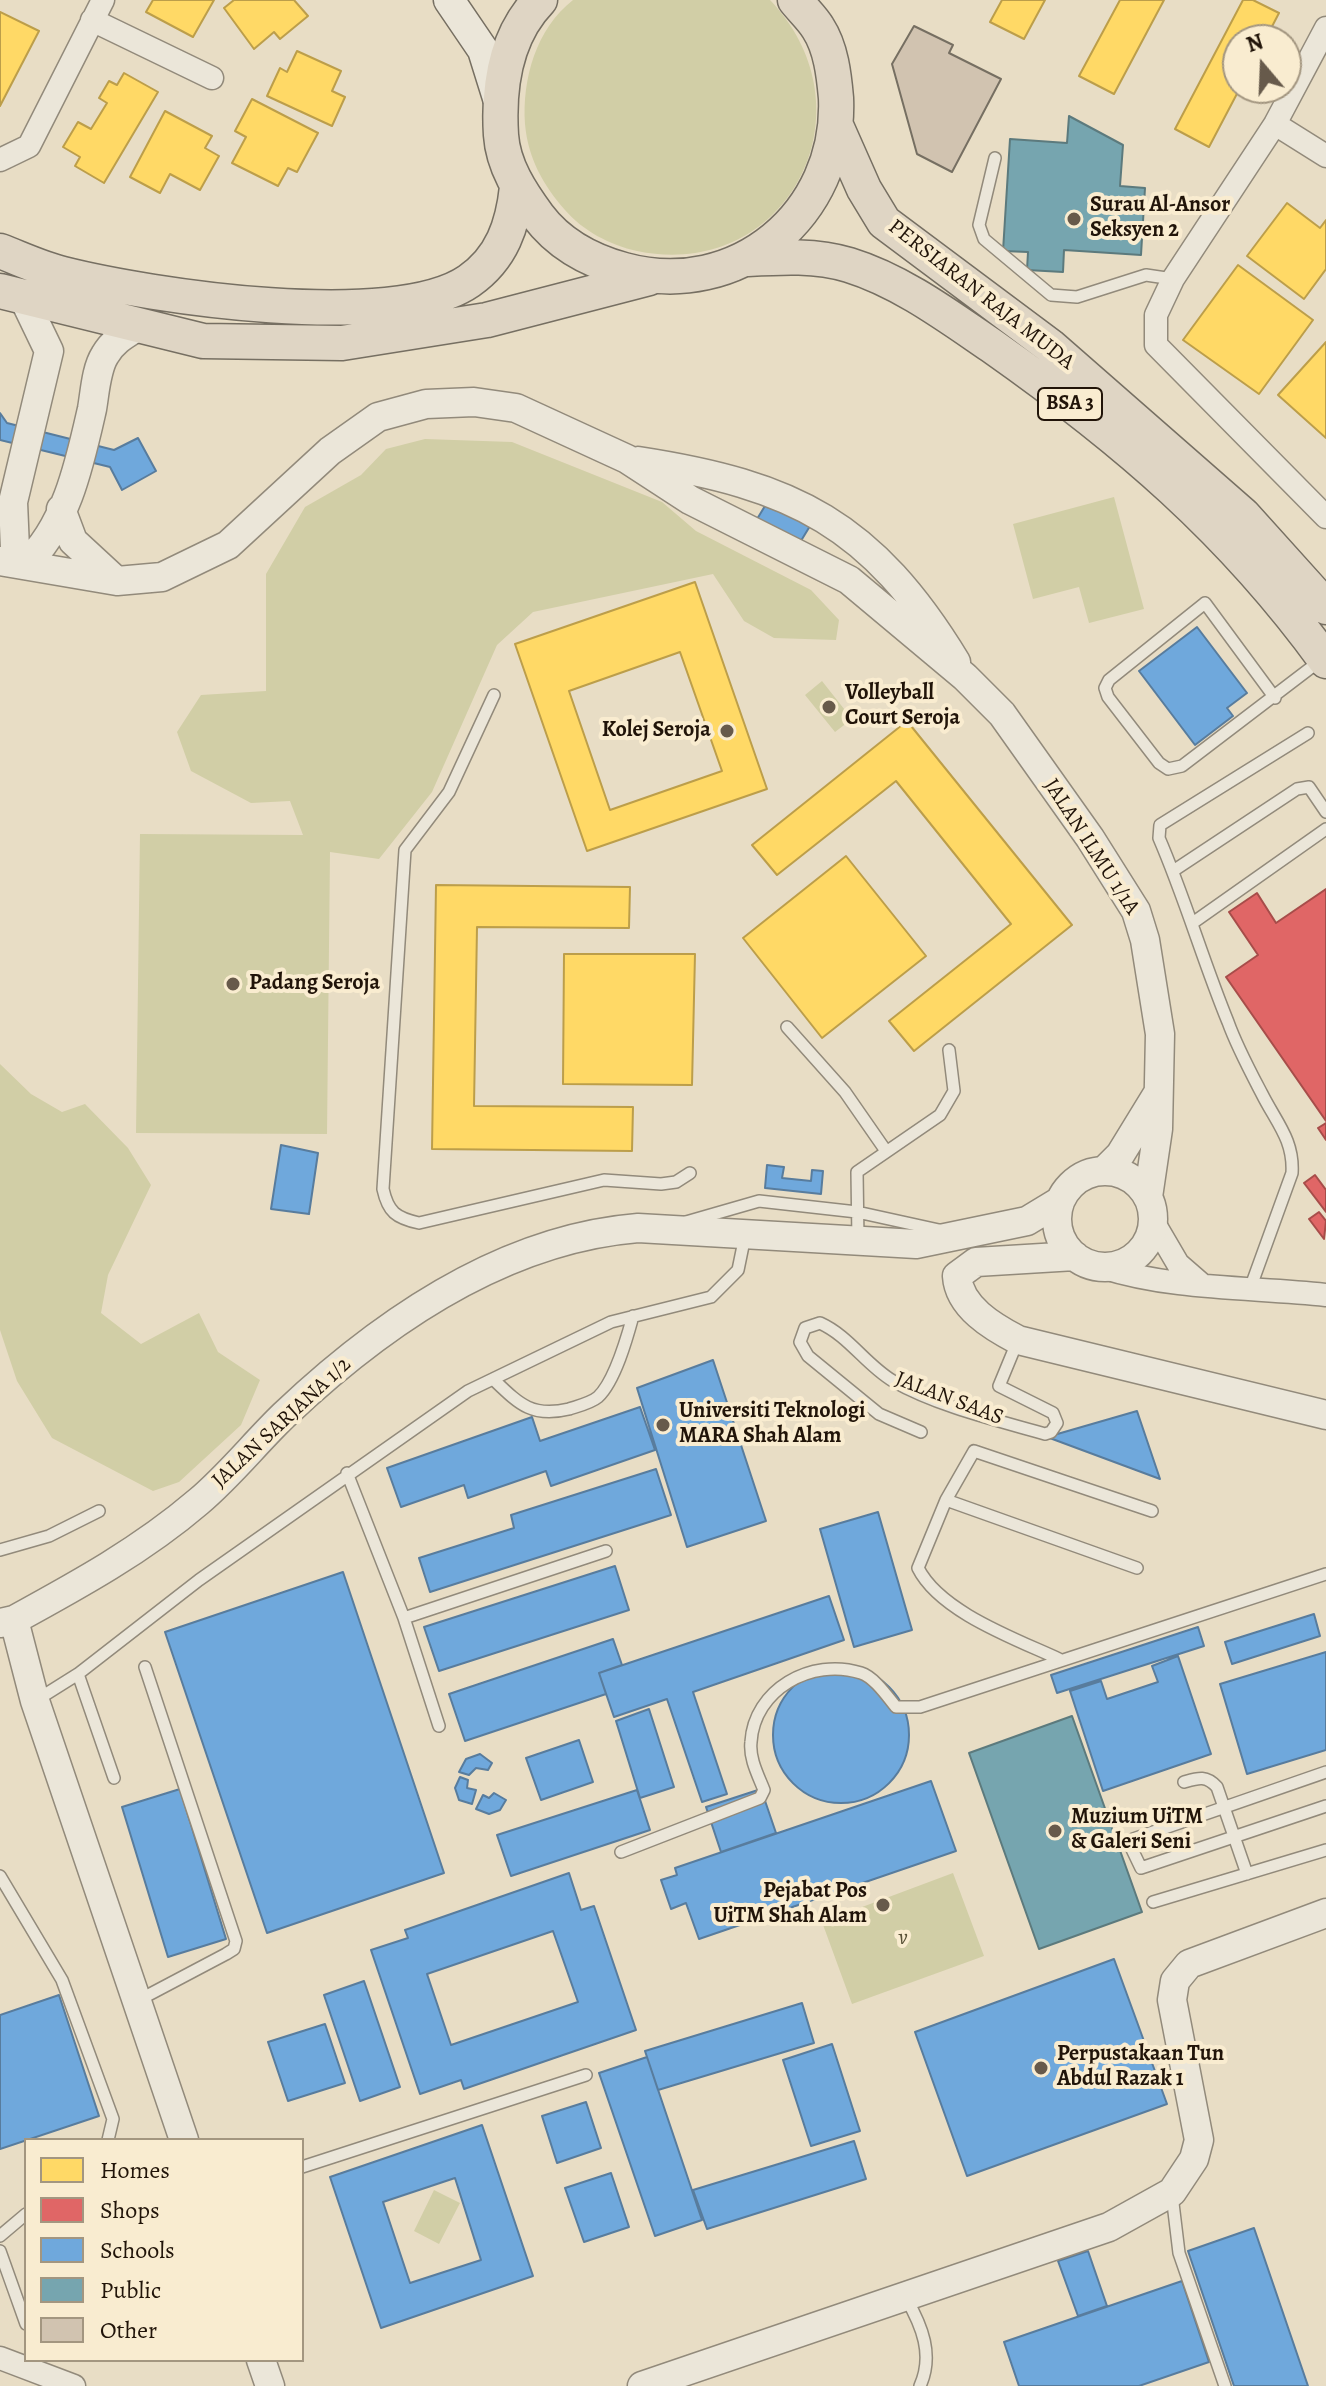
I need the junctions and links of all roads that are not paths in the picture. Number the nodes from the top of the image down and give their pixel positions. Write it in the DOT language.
graph roads {
  1 [pos="449,0"];
  2 [pos="540,0"];
  3 [pos="795,0"];
  4 [pos="98,10"];
  5 [pos="817,14"];
  6 [pos="1326,28"];
  7 [pos="212,78"];
  8 [pos="498,98"];
  9 [pos="1275,124"];
  10 [pos="837,128"];
  11 [pos="1326,156"];
  12 [pos="995,158"];
  13 [pos="0,160"];
  14 [pos="517,187"];
  15 [pos="0,251"];
  16 [pos="747,259"];
  17 [pos="650,277"];
  18 [pos="1173,279"];
  19 [pos="12,295"];
  20 [pos="137,327"];
  21 [pos="627,459"];
  22 [pos="61,509"];
  23 [pos="7,510"];
  24 [pos="1326,517"];
  25 [pos="12,563"];
  26 [pos="117,581"];
  27 [pos="1326,607"];
  28 [pos="1325,660"];
  29 [pos="965,677"];
  30 [pos="494,695"];
  31 [pos="1275,698"];
  32 [pos="1308,733"];
  33 [pos="1326,812"];
  34 [pos="1326,829"];
  35 [pos="1173,871"];
  36 [pos="1194,922"];
  37 [pos="787,1027"];
  38 [pos="949,1050"];
  39 [pos="1159,1093"];
  40 [pos="886,1151"];
  41 [pos="1105,1170"];
  42 [pos="690,1173"];
  43 [pos="1060,1201"];
  44 [pos="1151,1210"];
  45 [pos="857,1212"];
  46 [pos="667,1229"];
  47 [pos="745,1234"];
  48 [pos="958,1235"];
  49 [pos="858,1241"];
  50 [pos="1075,1256"];
  51 [pos="1102,1267"];
  52 [pos="1202,1285"];
  53 [pos="1251,1286"];
  54 [pos="1326,1295"];
  55 [pos="633,1316"];
  56 [pos="1018,1340"];
  57 [pos="493,1379"];
  58 [pos="1326,1415"];
  59 [pos="921,1432"];
  60 [pos="347,1473"];
  61 [pos="946,1500"];
  62 [pos="99,1511"];
  63 [pos="1152,1511"];
  64 [pos="0,1550"];
  65 [pos="606,1551"];
  66 [pos="1137,1568"];
  67 [pos="1326,1574"];
  68 [pos="404,1618"];
  69 [pos="7,1622"];
  70 [pos="1059,1659"];
  71 [pos="145,1667"];
  72 [pos="78,1674"];
  73 [pos="35,1701"];
  74 [pos="439,1726"];
  75 [pos="1326,1772"];
  76 [pos="114,1778"];
  77 [pos="1184,1782"];
  78 [pos="1326,1806"];
  79 [pos="1223,1808"];
  80 [pos="1234,1837"];
  81 [pos="1326,1850"];
  82 [pos="621,1852"];
  83 [pos="1247,1874"];
  84 [pos="0,1876"];
  85 [pos="1153,1902"];
  86 [pos="1326,1913"];
  87 [pos="137,2001"];
  88 [pos="586,2075"];
  89 [pos="108,2138"];
  90 [pos="183,2138"];
  91 [pos="304,2166"];
  92 [pos="1172,2192"];
  93 [pos="24,2216"];
  94 [pos="0,2236"];
  95 [pos="0,2251"];
  96 [pos="903,2294"];
  97 [pos="24,2318"];
  98 [pos="0,2358"];
  99 [pos="262,2362"];
  100 [pos="42,2367"];
  101 [pos="651,2385"];
  102 [pos="74,2386"];
  103 [pos="270,2386"];
  104 [pos="920,2386"];
  105 [pos="1225,2386"];
  1 -- 8 [label="main road"];
  2 -- 8 [label="main road"];
  3 -- 5 [label="main road"];
  4 -- 7 [label="street"];
  4 -- 13 [label="street"];
  5 -- 10 [label="main road"];
  6 -- 9 [label="street"];
  8 -- 14 [label="main road"];
  9 -- 11 [label="street"];
  9 -- 18 [label="street"];
  10 -- 16 [label="main road"];
  10 -- 27 [label="main road, PERSIARAN RAJA MUDA / BSA 3"];
  12 -- 18 [label="lane"];
  14 -- 15 [label="main road"];
  14 -- 17 [label="main road"];
  16 -- 17 [label="main road"];
  16 -- 28 [label="main road, PERSIARAN RAJA MUDA / BSA 3"];
  17 -- 20 [label="main road"];
  18 -- 24 [label="street"];
  19 -- 20 [label="main road"];
  19 -- 23 [label="street"];
  20 -- 22 [label="street"];
  21 -- 26 [label="street"];
  21 -- 29 [label="street"];
  21 -- 29 [label="street"];
  22 -- 25 [label="street"];
  22 -- 26 [label="street"];
  23 -- 25 [label="street"];
  25 -- 26 [label="street"];
  28 -- 31 [label="lane"];
  29 -- 39 [label="street, JALAN ILMU 1/1A"];
  30 -- 42 [label="lane"];
  31 -- 31 [label="lane"];
  32 -- 35 [label="lane"];
  33 -- 35 [label="lane"];
  34 -- 36 [label="lane"];
  35 -- 36 [label="lane"];
  36 -- 53 [label="lane"];
  37 -- 40 [label="lane"];
  38 -- 40 [label="lane"];
  39 -- 41 [label="street"];
  39 -- 44 [label="street, JALAN ILMU 1/1A"];
  40 -- 45 [label="lane"];
  41 -- 43 [label="street"];
  41 -- 44 [label="street"];
  43 -- 48 [label="street, JALAN SARJANA 1/2"];
  43 -- 50 [label="street"];
  44 -- 51 [label="street"];
  44 -- 52 [label="street"];
  45 -- 46 [label="lane, JALAN SARJANA 1/2"];
  45 -- 48 [label="lane, JALAN SARJANA 1/2"];
  45 -- 49 [label="lane"];
  46 -- 47 [label="street, JALAN SARJANA 1/2"];
  46 -- 69 [label="street, JALAN SARJANA 1/2"];
  47 -- 49 [label="street, JALAN SARJANA 1/2"];
  47 -- 55 [label="lane"];
  48 -- 49 [label="street, JALAN SARJANA 1/2"];
  50 -- 51 [label="street"];
  50 -- 56 [label="street"];
  51 -- 52 [label="street"];
  52 -- 53 [label="street"];
  53 -- 54 [label="street"];
  55 -- 57 [label="lane"];
  55 -- 57 [label="lane"];
  56 -- 58 [label="street"];
  56 -- 59 [label="lane, JALAN SAAS"];
  57 -- 60 [label="lane"];
  60 -- 68 [label="lane"];
  60 -- 72 [label="lane"];
  61 -- 63 [label="lane"];
  61 -- 66 [label="lane"];
  61 -- 70 [label="lane"];
  62 -- 64 [label="lane"];
  65 -- 68 [label="lane"];
  67 -- 70 [label="lane"];
  68 -- 74 [label="lane"];
  69 -- 73 [label="street"];
  70 -- 82 [label="lane"];
  71 -- 87 [label="lane"];
  72 -- 73 [label="lane"];
  72 -- 76 [label="lane"];
  73 -- 87 [label="street"];
  75 -- 79 [label="lane"];
  77 -- 79 [label="lane"];
  78 -- 80 [label="lane"];
  79 -- 80 [label="lane"];
  79 -- 80 [label="lane"];
  80 -- 83 [label="lane"];
  81 -- 83 [label="lane"];
  83 -- 85 [label="lane"];
  84 -- 89 [label="lane"];
  86 -- 92 [label="street"];
  87 -- 90 [label="street"];
  88 -- 91 [label="lane"];
  92 -- 96 [label="street"];
  92 -- 105 [label="lane"];
  93 -- 94 [label="lane"];
  95 -- 97 [label="lane"];
  96 -- 101 [label="street"];
  96 -- 104 [label="lane"];
  98 -- 100 [label="street"];
  99 -- 103 [label="street"];
  100 -- 102 [label="street"];
}
